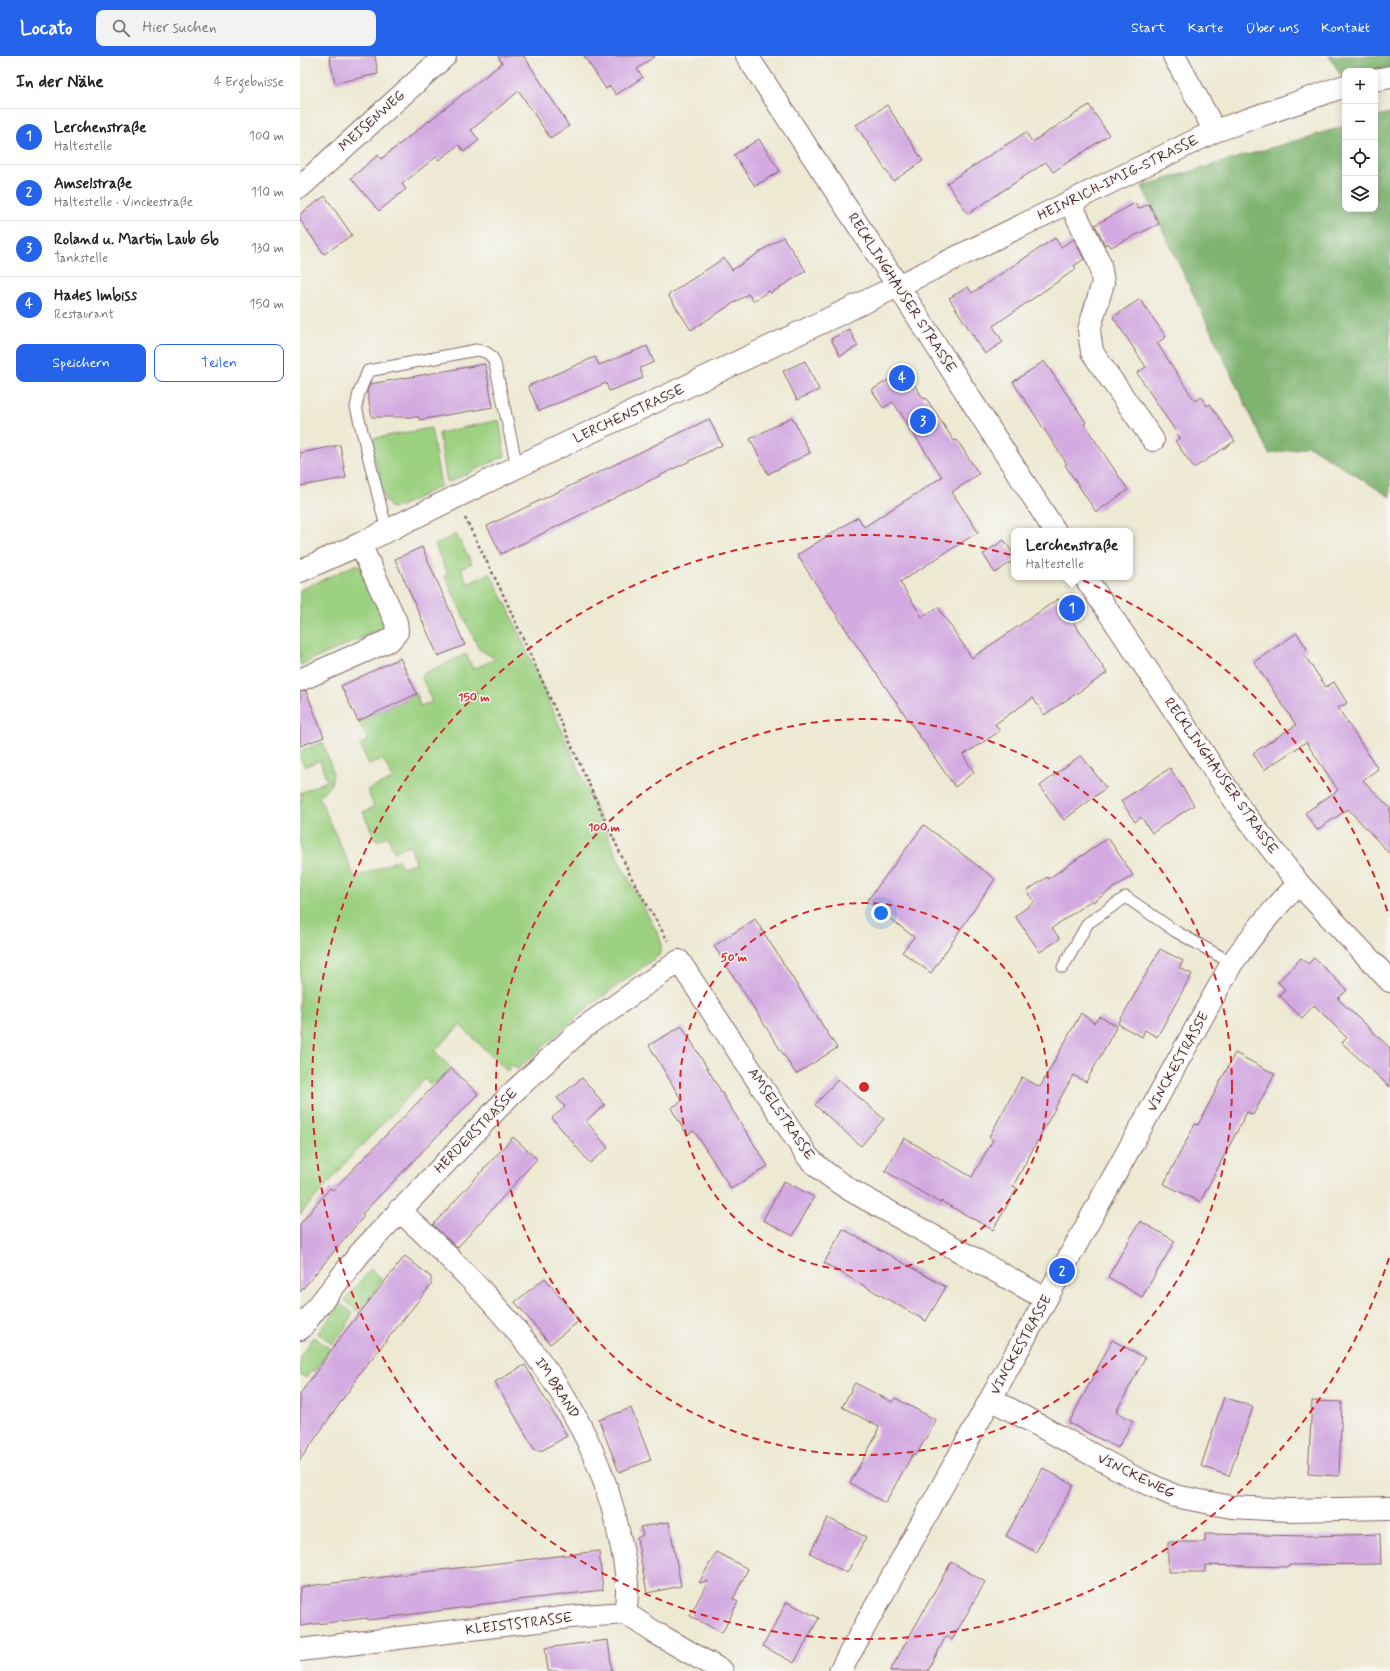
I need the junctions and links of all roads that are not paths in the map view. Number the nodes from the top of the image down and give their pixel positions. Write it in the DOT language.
graph roads {
  1 [pos="444,56"];
  2 [pos="747,56"];
  3 [pos="1174,56"];
  4 [pos="1390,77"];
  5 [pos="1378,79"];
  6 [pos="1342,87"];
  7 [pos="1215,131"];
  8 [pos="300,187"];
  9 [pos="1070,202"];
  10 [pos="898,286"];
  11 [pos="1153,440"];
  12 [pos="517,467"];
  13 [pos="1053,528"];
  14 [pos="387,531"];
  15 [pos="360,544"];
  16 [pos="300,572"];
  17 [pos="1087,580"];
  18 [pos="300,680"];
  19 [pos="1299,884"];
  20 [pos="679,961"];
  21 [pos="1232,963"];
  22 [pos="1063,967"];
  23 [pos="1390,981"];
  24 [pos="399,1210"];
  25 [pos="1046,1299"];
  26 [pos="300,1329"];
  27 [pos="991,1399"];
  28 [pos="1390,1508"];
  29 [pos="625,1613"];
  30 [pos="300,1650"];
  31 [pos="722,1671"];
  32 [pos="840,1671"];
  1 -- 8 [label="street, MEISENWEG"];
  2 -- 10 [label="street, RECKLINGHAUSER STRASSE"];
  3 -- 7 [label="street"];
  4 -- 5 [label="street"];
  6 -- 7 [label="street, HEINRICH-IMIG-STRASSE"];
  7 -- 9 [label="street, HEINRICH-IMIG-STRASSE"];
  9 -- 10 [label="street, HEINRICH-IMIG-STRASSE"];
  9 -- 11 [label="street"];
  10 -- 12 [label="street, LERCHENSTRASSE"];
  10 -- 13 [label="street, RECKLINGHAUSER STRASSE"];
  12 -- 14 [label="street, LERCHENSTRASSE"];
  12 -- 14 [label="lane"];
  14 -- 15 [label="street, LERCHENSTRASSE"];
  15 -- 16 [label="street, LERCHENSTRASSE"];
  15 -- 18 [label="street"];
  17 -- 19 [label="street, RECKLINGHAUSER STRASSE"];
  19 -- 21 [label="street, VINCKESTRASSE"];
  19 -- 23 [label="street, RECKLINGHAUSER STRASSE"];
  20 -- 24 [label="street, HERDERSTRASSE"];
  20 -- 25 [label="street, AMSELSTRASSE"];
  21 -- 22 [label="lane"];
  21 -- 25 [label="street, VINCKESTRASSE"];
  24 -- 26 [label="street, HERDERSTRASSE"];
  24 -- 29 [label="street, IM BRAND"];
  25 -- 27 [label="street, VINCKESTRASSE"];
  27 -- 28 [label="street, VINCKEWEG"];
  27 -- 32 [label="street, VINCKESTRASSE"];
  29 -- 30 [label="street, KLEISTSTRASSE"];
  29 -- 31 [label="street"];
}
